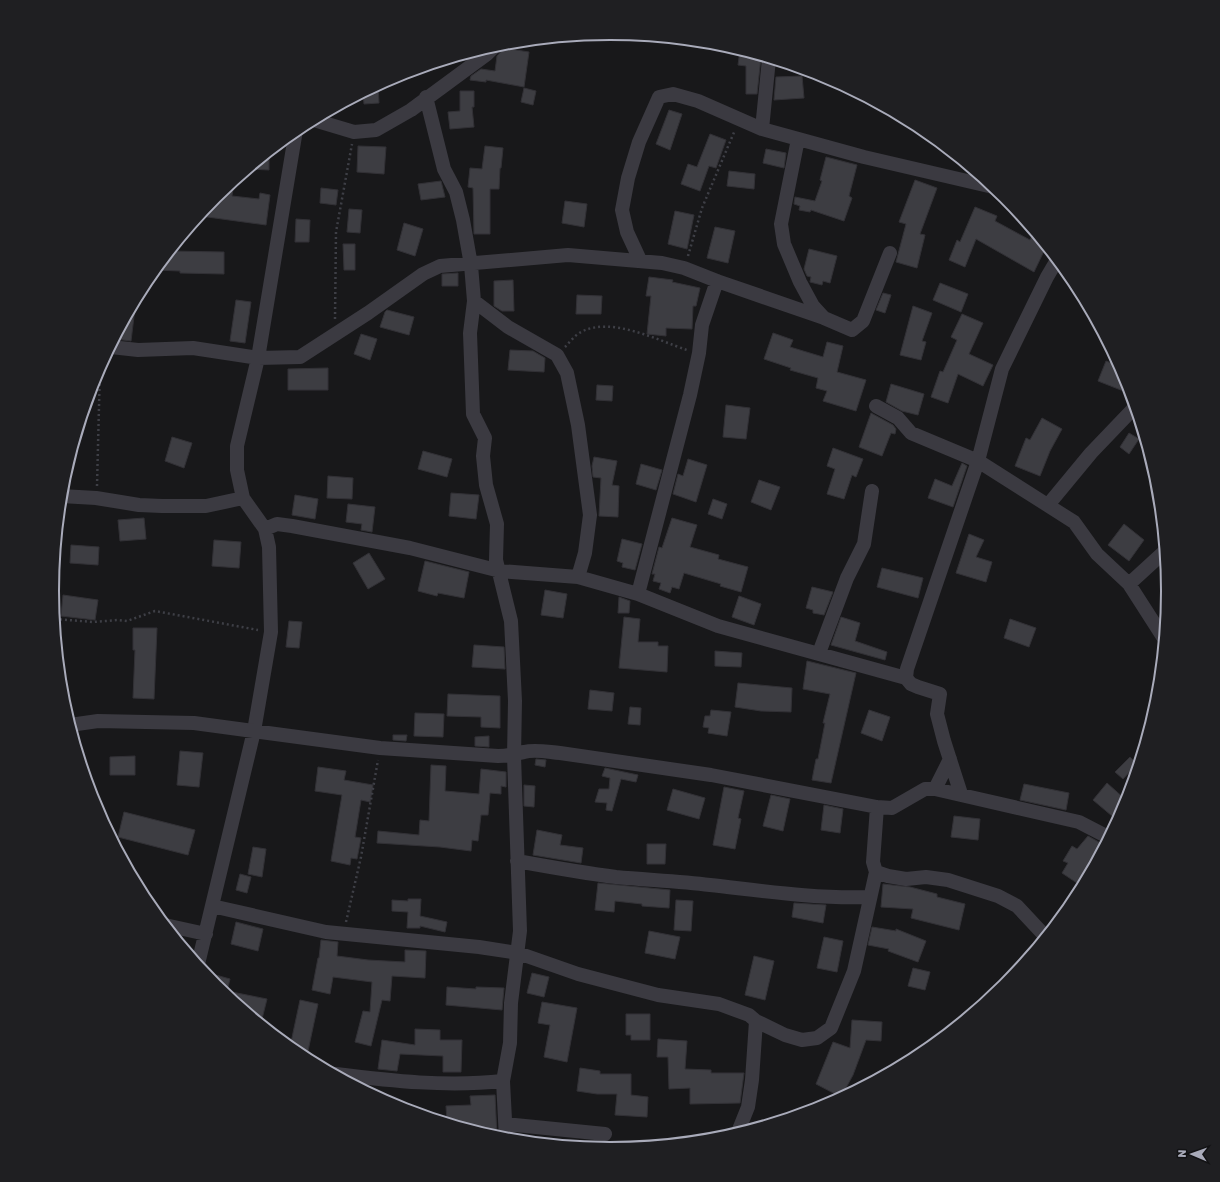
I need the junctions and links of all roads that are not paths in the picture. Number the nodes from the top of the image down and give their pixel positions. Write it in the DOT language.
graph roads {
  1 [pos="483,55"];
  2 [pos="769,64"];
  3 [pos="426,97"];
  4 [pos="322,122"];
  5 [pos="762,129"];
  6 [pos="798,139"];
  7 [pos="295,140"];
  8 [pos="981,184"];
  9 [pos="890,253"];
  10 [pos="640,260"];
  11 [pos="471,265"];
  12 [pos="1054,265"];
  13 [pos="717,281"];
  14 [pos="474,301"];
  15 [pos="824,318"];
  16 [pos="116,348"];
  17 [pos="258,358"];
  18 [pos="876,406"];
  19 [pos="1131,411"];
  20 [pos="978,461"];
  21 [pos="872,491"];
  22 [pos="68,496"];
  23 [pos="243,498"];
  24 [pos="1048,505"];
  25 [pos="265,529"];
  26 [pos="1160,556"];
  27 [pos="500,571"];
  28 [pos="578,577"];
  29 [pos="1129,584"];
  30 [pos="638,594"];
  31 [pos="1159,632"];
  32 [pos="819,653"];
  33 [pos="906,678"];
  34 [pos="76,724"];
  35 [pos="254,731"];
  36 [pos="514,756"];
  37 [pos="950,759"];
  38 [pos="935,789"];
  39 [pos="961,794"];
  40 [pos="877,807"];
  41 [pos="1104,835"];
  42 [pos="517,861"];
  43 [pos="876,872"];
  44 [pos="870,897"];
  45 [pos="212,906"];
  46 [pos="173,926"];
  47 [pos="1042,932"];
  48 [pos="206,934"];
  49 [pos="518,953"];
  50 [pos="200,958"];
  51 [pos="756,1021"];
  52 [pos="348,1075"];
  53 [pos="503,1080"];
  54 [pos="506,1124"];
  55 [pos="740,1126"];
  56 [pos="506,1132"];
  57 [pos="605,1134"];
  1 -- 3 [label="street"];
  2 -- 5 [label="street"];
  3 -- 4 [label="street"];
  3 -- 11 [label="street"];
  5 -- 6 [label="street"];
  5 -- 10 [label="street"];
  6 -- 8 [label="street"];
  6 -- 15 [label="street"];
  7 -- 17 [label="street"];
  9 -- 15 [label="street"];
  10 -- 11 [label="street"];
  10 -- 13 [label="street"];
  11 -- 14 [label="street"];
  11 -- 17 [label="street"];
  12 -- 20 [label="street"];
  13 -- 15 [label="street"];
  13 -- 30 [label="street"];
  14 -- 27 [label="street"];
  14 -- 28 [label="street"];
  16 -- 17 [label="street"];
  17 -- 23 [label="street"];
  18 -- 20 [label="street"];
  19 -- 24 [label="street"];
  20 -- 24 [label="street"];
  20 -- 33 [label="street"];
  21 -- 32 [label="street"];
  22 -- 23 [label="street"];
  23 -- 25 [label="street"];
  24 -- 29 [label="street"];
  25 -- 27 [label="street"];
  25 -- 35 [label="street"];
  26 -- 29 [label="street"];
  27 -- 28 [label="street"];
  27 -- 36 [label="street"];
  28 -- 30 [label="street"];
  29 -- 31 [label="street"];
  30 -- 32 [label="street"];
  32 -- 33 [label="street"];
  33 -- 37 [label="street"];
  34 -- 35 [label="street"];
  35 -- 36 [label="street"];
  35 -- 45 [label="street"];
  36 -- 40 [label="street"];
  36 -- 42 [label="street"];
  37 -- 38 [label="street"];
  37 -- 39 [label="street"];
  38 -- 39 [label="street"];
  38 -- 40 [label="street"];
  39 -- 41 [label="street"];
  40 -- 43 [label="street"];
  42 -- 44 [label="street"];
  42 -- 49 [label="street"];
  43 -- 44 [label="street"];
  43 -- 47 [label="street"];
  44 -- 51 [label="street"];
  45 -- 48 [label="street"];
  45 -- 49 [label="street"];
  46 -- 48 [label="street"];
  48 -- 50 [label="street"];
  49 -- 51 [label="street"];
  49 -- 53 [label="street"];
  51 -- 55 [label="street"];
  52 -- 53 [label="street"];
  53 -- 54 [label="street"];
  54 -- 56 [label="street"];
  54 -- 57 [label="street"];
}
